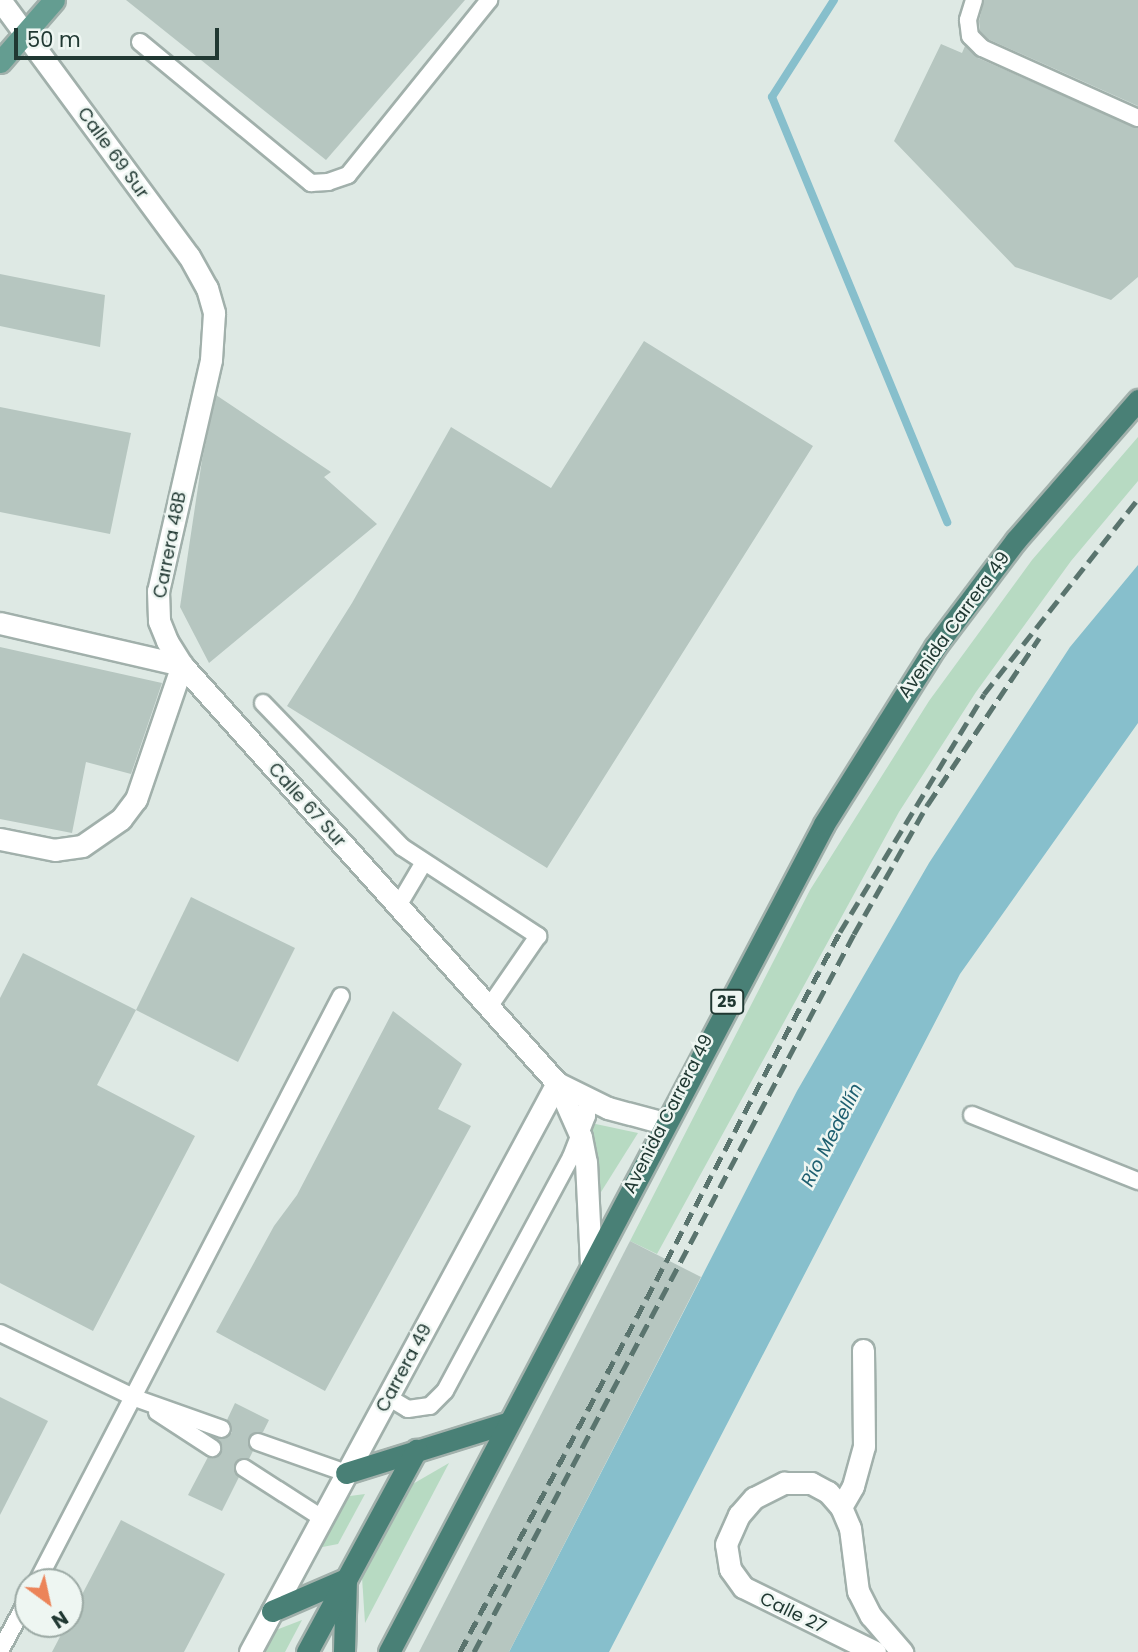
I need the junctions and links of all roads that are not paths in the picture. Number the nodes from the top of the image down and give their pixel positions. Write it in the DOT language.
graph roads {
  1 [pos="0,0"];
  2 [pos="54,0"];
  3 [pos="489,0"];
  4 [pos="974,0"];
  5 [pos="24,33"];
  6 [pos="140,42"];
  7 [pos="0,62"];
  8 [pos="1138,118"];
  9 [pos="214,313"];
  10 [pos="1138,400"];
  11 [pos="0,624"];
  12 [pos="182,665"];
  13 [pos="263,703"];
  14 [pos="0,839"];
  15 [pos="424,862"];
  16 [pos="398,906"];
  17 [pos="341,996"];
  18 [pos="489,1007"];
  19 [pos="557,1083"];
  20 [pos="587,1099"];
  21 [pos="972,1115"];
  22 [pos="664,1123"];
  23 [pos="581,1137"];
  24 [pos="1138,1181"];
  25 [pos="591,1264"];
  26 [pos="0,1333"];
  27 [pos="863,1350"];
  28 [pos="387,1397"];
  29 [pos="135,1398"];
  30 [pos="507,1423"];
  31 [pos="222,1429"];
  32 [pos="258,1442"];
  33 [pos="212,1448"];
  34 [pos="416,1450"];
  35 [pos="244,1468"];
  36 [pos="346,1474"];
  37 [pos="841,1507"];
  38 [pos="322,1518"];
  39 [pos="44,1568"];
  40 [pos="346,1579"];
  41 [pos="272,1611"];
  42 [pos="14,1625"];
  43 [pos="0,1651"];
  44 [pos="250,1652"];
  45 [pos="307,1652"];
  46 [pos="344,1652"];
  47 [pos="388,1652"];
  48 [pos="875,1652"];
  49 [pos="902,1652"];
  1 -- 5 [label="street, Calle 69 Sur"];
  2 -- 5 [label="main road"];
  3 -- 6 [label="lane"];
  4 -- 8 [label="lane"];
  5 -- 7 [label="main road"];
  5 -- 9 [label="street, Calle 69 Sur"];
  9 -- 12 [label="street, Carrera 48B"];
  10 -- 22 [label="highway, Avenida Carrera 49 / 25"];
  11 -- 12 [label="street"];
  12 -- 14 [label="street"];
  12 -- 16 [label="street, Calle 67 Sur"];
  13 -- 15 [label="lane"];
  15 -- 16 [label="lane"];
  15 -- 18 [label="lane"];
  16 -- 18 [label="street, Calle 67 Sur"];
  17 -- 29 [label="lane"];
  18 -- 19 [label="street, Calle 67 Sur"];
  19 -- 20 [label="street, Calle 67 Sur"];
  19 -- 23 [label="street, Calle 67 Sur"];
  19 -- 28 [label="street, Carrera 49"];
  20 -- 22 [label="street, Calle 67 Sur"];
  20 -- 23 [label="lane"];
  21 -- 24 [label="lane"];
  22 -- 25 [label="highway, Avenida Carrera 49 / 25"];
  23 -- 25 [label="street, Calle 67 Sur"];
  23 -- 28 [label="lane"];
  25 -- 30 [label="highway, Avenida Carrera 49 / 25"];
  26 -- 29 [label="lane"];
  27 -- 37 [label="street"];
  28 -- 36 [label="street, Carrera 49"];
  29 -- 31 [label="lane"];
  29 -- 33 [label="lane"];
  29 -- 39 [label="lane"];
  30 -- 34 [label="highway"];
  30 -- 47 [label="highway, Avenida Carrera 49 / 25"];
  32 -- 36 [label="lane"];
  34 -- 36 [label="highway"];
  34 -- 40 [label="highway"];
  35 -- 38 [label="lane"];
  36 -- 38 [label="street, Carrera 49"];
  37 -- 48 [label="street, Calle 27"];
  37 -- 49 [label="street"];
  38 -- 41 [label="street, Carrera 49"];
  40 -- 41 [label="highway"];
  40 -- 45 [label="highway"];
  40 -- 46 [label="highway"];
  41 -- 44 [label="street, Carrera 49"];
  42 -- 43 [label="lane"];
}
